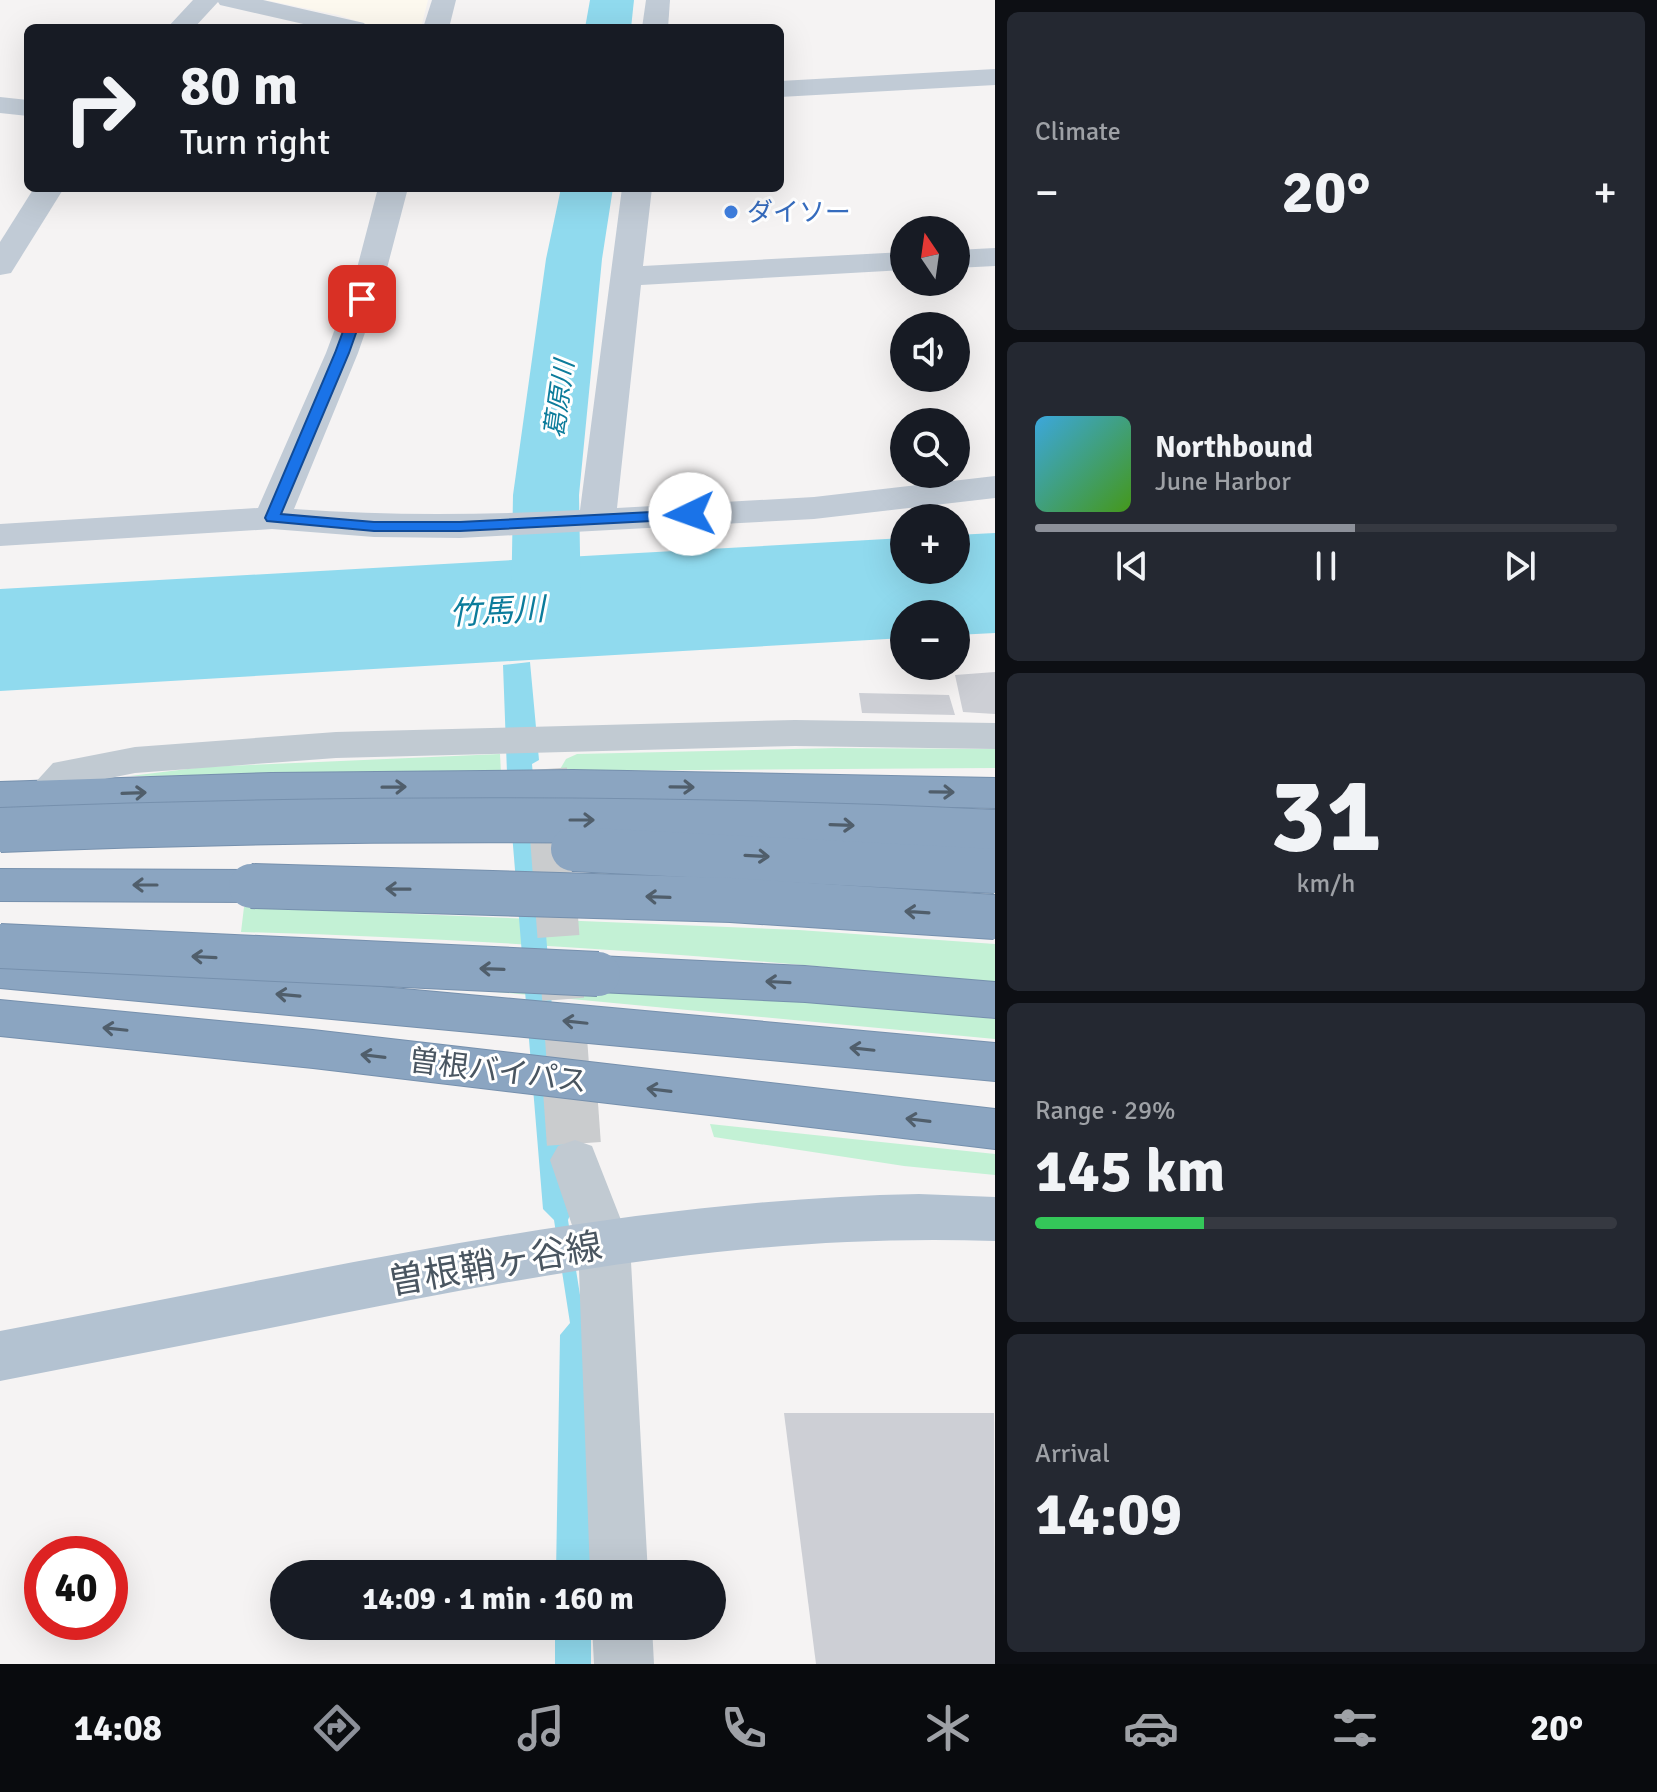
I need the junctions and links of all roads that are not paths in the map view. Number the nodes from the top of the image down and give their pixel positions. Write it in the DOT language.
graph roads {
  1 [pos="207,0"];
  2 [pos="229,0"];
  3 [pos="444,0"];
  4 [pos="658,0"];
  5 [pos="184,24"];
  6 [pos="337,24"];
  7 [pos="437,24"];
  8 [pos="655,24"];
  9 [pos="995,77"];
  10 [pos="784,89"];
  11 [pos="0,105"];
  12 [pos="24,108"];
  13 [pos="46,192"];
  14 [pos="392,192"];
  15 [pos="637,192"];
  16 [pos="995,257"];
  17 [pos="970,258"];
  18 [pos="890,262"];
  19 [pos="0,266"];
  20 [pos="627,276"];
  21 [pos="995,487"];
  22 [pos="272,518"];
  23 [pos="597,519"];
  24 [pos="0,535"];
  25 [pos="995,736"];
  26 [pos="995,793"];
  27 [pos="44,796"];
  28 [pos="0,797"];
  29 [pos="0,830"];
  30 [pos="995,832"];
  31 [pos="0,845"];
  32 [pos="995,871"];
  33 [pos="0,885"];
  34 [pos="995,917"];
  35 [pos="0,946"];
  36 [pos="0,970"];
  37 [pos="995,1000"];
  38 [pos="0,1018"];
  39 [pos="995,1062"];
  40 [pos="995,1129"];
  41 [pos="575,1160"];
  42 [pos="995,1219"];
  43 [pos="596,1244"];
  44 [pos="0,1356"];
  45 [pos="618,1560"];
  46 [pos="623,1640"];
  47 [pos="624,1664"];
  1 -- 5 [label="street"];
  2 -- 6 [label="street"];
  3 -- 7 [label="street"];
  4 -- 8 [label="street"];
  9 -- 10 [label="street"];
  11 -- 12 [label="street"];
  13 -- 19 [label="street"];
  14 -- 22 [label="street"];
  15 -- 20 [label="street"];
  16 -- 17 [label="street"];
  18 -- 20 [label="street"];
  20 -- 23 [label="street"];
  21 -- 23 [label="street"];
  22 -- 23 [label="street"];
  22 -- 24 [label="street"];
  25 -- 27 [label="street"];
  27 -- 26 [label="highway, one-way"];
  27 -- 28 [label="highway"];
  29 -- 30 [label="highway, one-way, bridge"];
  31 -- 32 [label="highway, one-way, bridge"];
  34 -- 33 [label="highway, one-way, bridge"];
  37 -- 35 [label="highway, one-way, bridge"];
  39 -- 36 [label="highway, one-way"];
  40 -- 38 [label="highway, 曽根バイパス, one-way"];
  41 -- 43 [label="street"];
  42 -- 43 [label="main road, 曽根鞘ヶ谷線"];
  43 -- 44 [label="main road, 曽根鞘ヶ谷線"];
  43 -- 45 [label="street"];
  46 -- 47 [label="street"];
}
